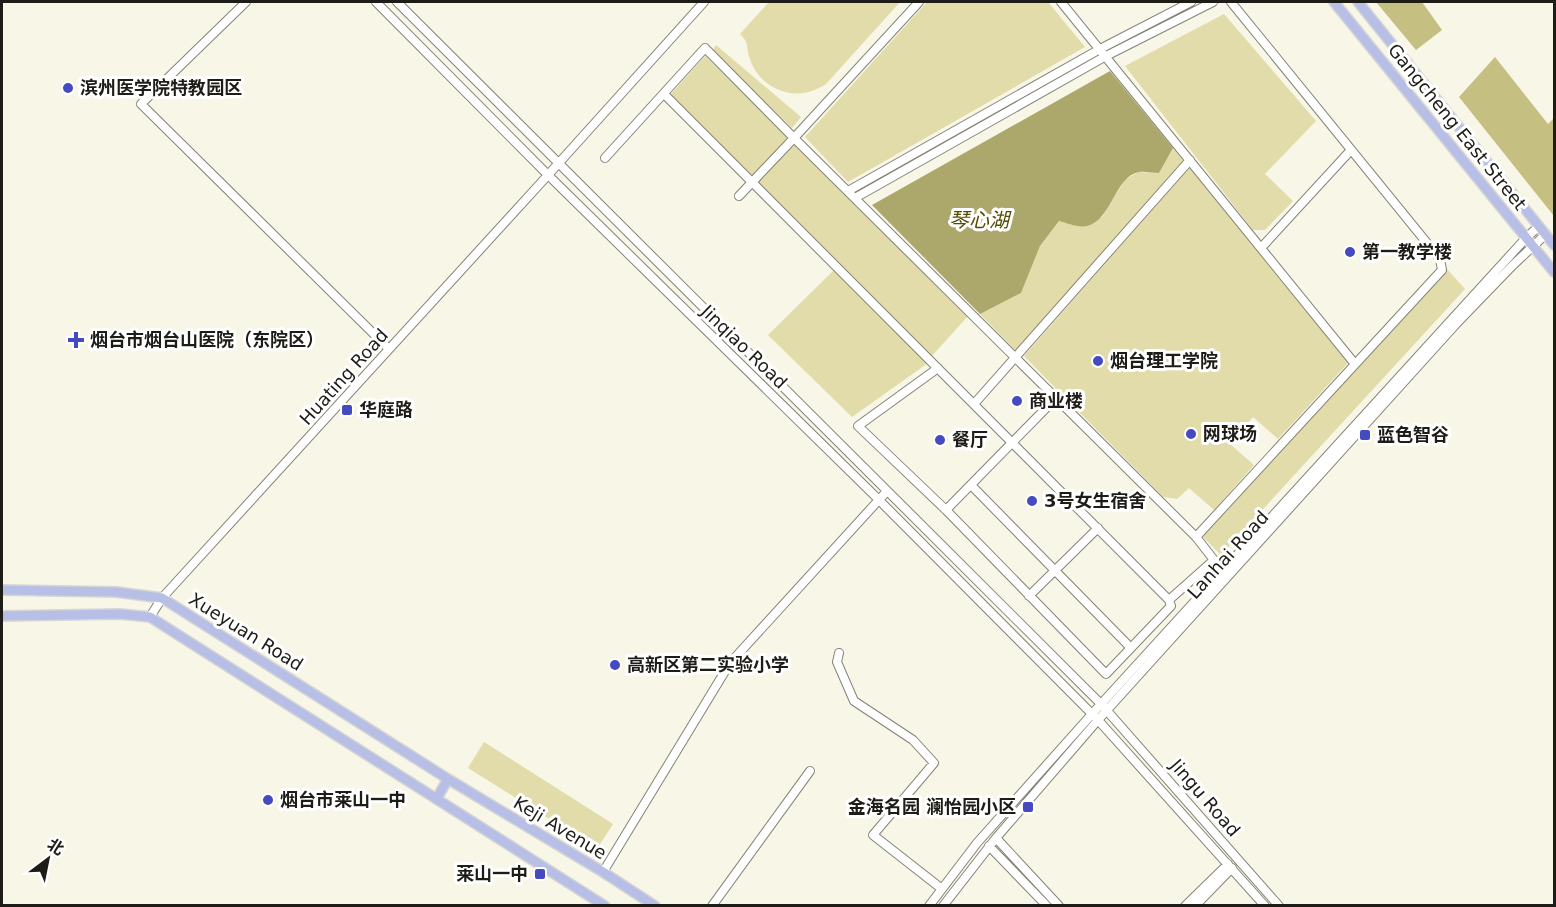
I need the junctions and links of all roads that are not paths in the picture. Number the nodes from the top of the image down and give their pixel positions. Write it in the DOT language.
graph roads {
  1 [pos="246,2"];
  2 [pos="376,2"];
  3 [pos="397,2"];
  4 [pos="704,2"];
  5 [pos="919,2"];
  6 [pos="1061,2"];
  7 [pos="1191,2"];
  8 [pos="1213,2"];
  9 [pos="1231,2"];
  10 [pos="1334,2"];
  11 [pos="1358,2"];
  12 [pos="1103,53"];
  13 [pos="664,94"];
  14 [pos="794,138"];
  15 [pos="1351,150"];
  16 [pos="605,158"];
  17 [pos="1190,160"];
  18 [pos="559,163"];
  19 [pos="548,175"];
  20 [pos="848,191"];
  21 [pos="739,196"];
  22 [pos="855,198"];
  23 [pos="1539,226"];
  24 [pos="1546,234"];
  25 [pos="1526,238"];
  26 [pos="1554,245"];
  27 [pos="1534,246"];
  28 [pos="1261,248"];
  29 [pos="1554,272"];
  30 [pos="389,349"];
  31 [pos="1015,357"];
  32 [pos="1355,364"];
  33 [pos="938,368"];
  34 [pos="1056,398"];
  35 [pos="974,404"];
  36 [pos="1012,443"];
  37 [pos="970,485"];
  38 [pos="887,490"];
  39 [pos="879,500"];
  40 [pos="946,510"];
  41 [pos="1098,528"];
  42 [pos="1196,537"];
  43 [pos="2,590"];
  44 [pos="1029,597"];
  45 [pos="162,598"];
  46 [pos="1170,600"];
  47 [pos="2,616"];
  48 [pos="150,617"];
  49 [pos="1131,648"];
  50 [pos="838,653"];
  51 [pos="1101,704"];
  52 [pos="1107,710"];
  53 [pos="1092,714"];
  54 [pos="1098,720"];
  55 [pos="810,771"];
  56 [pos="448,779"];
  57 [pos="437,798"];
  58 [pos="996,838"];
  59 [pos="990,846"];
  60 [pos="1230,866"];
  61 [pos="603,872"];
  62 [pos="942,889"];
  63 [pos="605,906"];
  64 [pos="655,906"];
  65 [pos="712,906"];
  66 [pos="929,906"];
  67 [pos="943,906"];
  68 [pos="1047,906"];
  69 [pos="1059,906"];
  70 [pos="1185,906"];
  71 [pos="1195,906"];
  72 [pos="1265,906"];
  73 [pos="1279,906"];
  1 -- 30 [label="street"];
  2 -- 19 [label="street, Jinqiao Road"];
  3 -- 18 [label="street, Jinqiao Road"];
  4 -- 18 [label="street"];
  5 -- 14 [label="street"];
  6 -- 12 [label="street"];
  7 -- 12 [label="street"];
  8 -- 12 [label="street"];
  9 -- 15 [label="street"];
  10 -- 25 [label="main road, Gangcheng East Street"];
  11 -- 23 [label="main road, Gangcheng East Street"];
  12 -- 17 [label="street"];
  12 -- 20 [label="street"];
  12 -- 22 [label="street"];
  13 -- 14 [label="street"];
  13 -- 16 [label="street"];
  13 -- 33 [label="street"];
  14 -- 20 [label="street"];
  14 -- 21 [label="street"];
  15 -- 28 [label="street"];
  15 -- 32 [label="street"];
  17 -- 28 [label="street"];
  17 -- 31 [label="street"];
  18 -- 19 [label="street, Huating Road"];
  18 -- 38 [label="street, Jinqiao Road"];
  19 -- 30 [label="street, Huating Road"];
  19 -- 39 [label="street, Jinqiao Road"];
  20 -- 22 [label="street"];
  22 -- 31 [label="street"];
  23 -- 24 [label="main road, Gangcheng East Street"];
  23 -- 25 [label="street, Lanhai Road"];
  24 -- 26 [label="main road, Gangcheng East Street"];
  24 -- 27 [label="street, Lanhai Road"];
  25 -- 27 [label="main road, Gangcheng East Street"];
  25 -- 51 [label="street, Lanhai Road"];
  27 -- 29 [label="main road, Gangcheng East Street"];
  27 -- 52 [label="street, Lanhai Road"];
  28 -- 32 [label="street"];
  30 -- 45 [label="street, Huating Road"];
  31 -- 34 [label="street"];
  31 -- 35 [label="street"];
  32 -- 42 [label="street"];
  33 -- 35 [label="street"];
  33 -- 40 [label="street"];
  34 -- 36 [label="street"];
  34 -- 42 [label="street"];
  35 -- 36 [label="street"];
  36 -- 37 [label="street"];
  36 -- 41 [label="street"];
  37 -- 40 [label="street"];
  37 -- 49 [label="street"];
  38 -- 39 [label="street"];
  38 -- 51 [label="street, Jinqiao Road"];
  39 -- 53 [label="street, Jinqiao Road"];
  39 -- 61 [label="street"];
  40 -- 44 [label="street"];
  41 -- 44 [label="street"];
  41 -- 46 [label="street"];
  42 -- 46 [label="street"];
  43 -- 45 [label="main road, Xueyuan Road"];
  44 -- 49 [label="street"];
  45 -- 48 [label="street, Huating Road"];
  45 -- 56 [label="main road, Xueyuan Road"];
  46 -- 49 [label="street"];
  47 -- 48 [label="main road"];
  48 -- 57 [label="main road"];
  50 -- 62 [label="street"];
  51 -- 52 [label="street, Jinqiao Road"];
  51 -- 53 [label="street, Lanhai Road"];
  52 -- 54 [label="street, Lanhai Road"];
  52 -- 73 [label="street, Jingu Road"];
  53 -- 54 [label="street, Jingu Road"];
  53 -- 62 [label="street, Lanhai Road"];
  54 -- 58 [label="street, Lanhai Road"];
  54 -- 60 [label="street, Jingu Road"];
  55 -- 65 [label="street"];
  56 -- 57 [label="main road"];
  56 -- 61 [label="main road, Keji Avenue"];
  57 -- 63 [label="main road"];
  58 -- 59 [label="street, Lanhai Road"];
  58 -- 69 [label="street"];
  59 -- 67 [label="street, Lanhai Road"];
  59 -- 68 [label="street"];
  60 -- 70 [label="street"];
  60 -- 71 [label="street"];
  60 -- 72 [label="street, Jingu Road"];
  61 -- 64 [label="main road, Keji Avenue"];
  62 -- 66 [label="street, Lanhai Road"];
}
